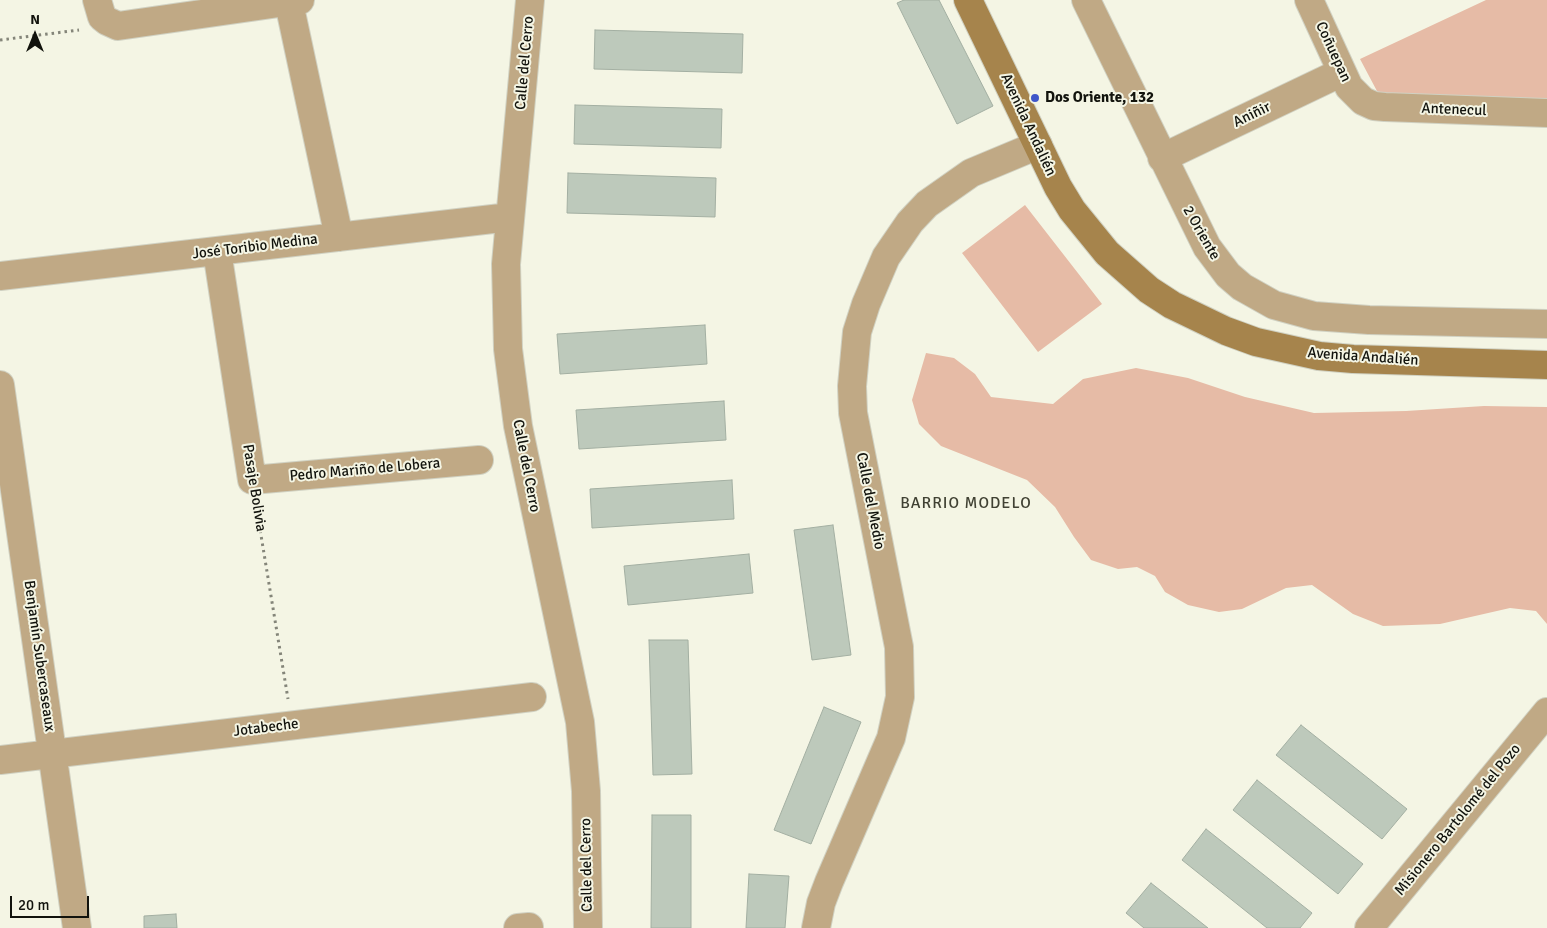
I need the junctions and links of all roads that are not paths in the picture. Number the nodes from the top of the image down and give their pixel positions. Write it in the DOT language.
graph roads {
  1 [pos="530,0"];
  2 [pos="968,0"];
  3 [pos="1086,0"];
  4 [pos="1309,0"];
  5 [pos="294,2"];
  6 [pos="102,11"];
  7 [pos="1342,72"];
  8 [pos="1363,101"];
  9 [pos="1547,113"];
  10 [pos="1038,145"];
  11 [pos="1162,158"];
  12 [pos="510,217"];
  13 [pos="339,237"];
  14 [pos="217,251"];
  15 [pos="0,276"];
  16 [pos="1547,324"];
  17 [pos="1547,365"];
  18 [pos="0,385"];
  19 [pos="479,460"];
  20 [pos="252,480"];
  21 [pos="9,514"];
  22 [pos="532,697"];
  23 [pos="1547,712"];
  24 [pos="52,753"];
  25 [pos="0,760"];
  26 [pos="77,928"];
  27 [pos="588,928"];
  28 [pos="816,928"];
  29 [pos="1369,928"];
  1 -- 12 [label="street, Calle del Cerro"];
  2 -- 10 [label="main road, Avenida Andalién"];
  3 -- 11 [label="street, 2 Oriente"];
  4 -- 7 [label="street, Coñuepan"];
  5 -- 6 [label="street"];
  5 -- 13 [label="street"];
  7 -- 8 [label="street, Coñuepan"];
  7 -- 11 [label="street, Aniñir"];
  8 -- 9 [label="street, Antenecul"];
  10 -- 17 [label="main road, Avenida Andalién"];
  10 -- 28 [label="street, Calle del Medio"];
  11 -- 16 [label="street, 2 Oriente"];
  12 -- 13 [label="street, José Toribio Medina"];
  12 -- 27 [label="street, Calle del Cerro"];
  13 -- 14 [label="street, José Toribio Medina"];
  14 -- 15 [label="street, José Toribio Medina"];
  14 -- 20 [label="street, Pasaje Bolivia"];
  18 -- 21 [label="street, Benjamín Subercaseaux"];
  19 -- 20 [label="street, Pedro Mariño de Lobera"];
  21 -- 24 [label="street, Benjamín Subercaseaux"];
  22 -- 24 [label="street, Jotabeche"];
  23 -- 29 [label="street, Misionero Bartolomé del Pozo"];
  24 -- 25 [label="street, Jotabeche"];
  24 -- 26 [label="street, Benjamín Subercaseaux"];
}
